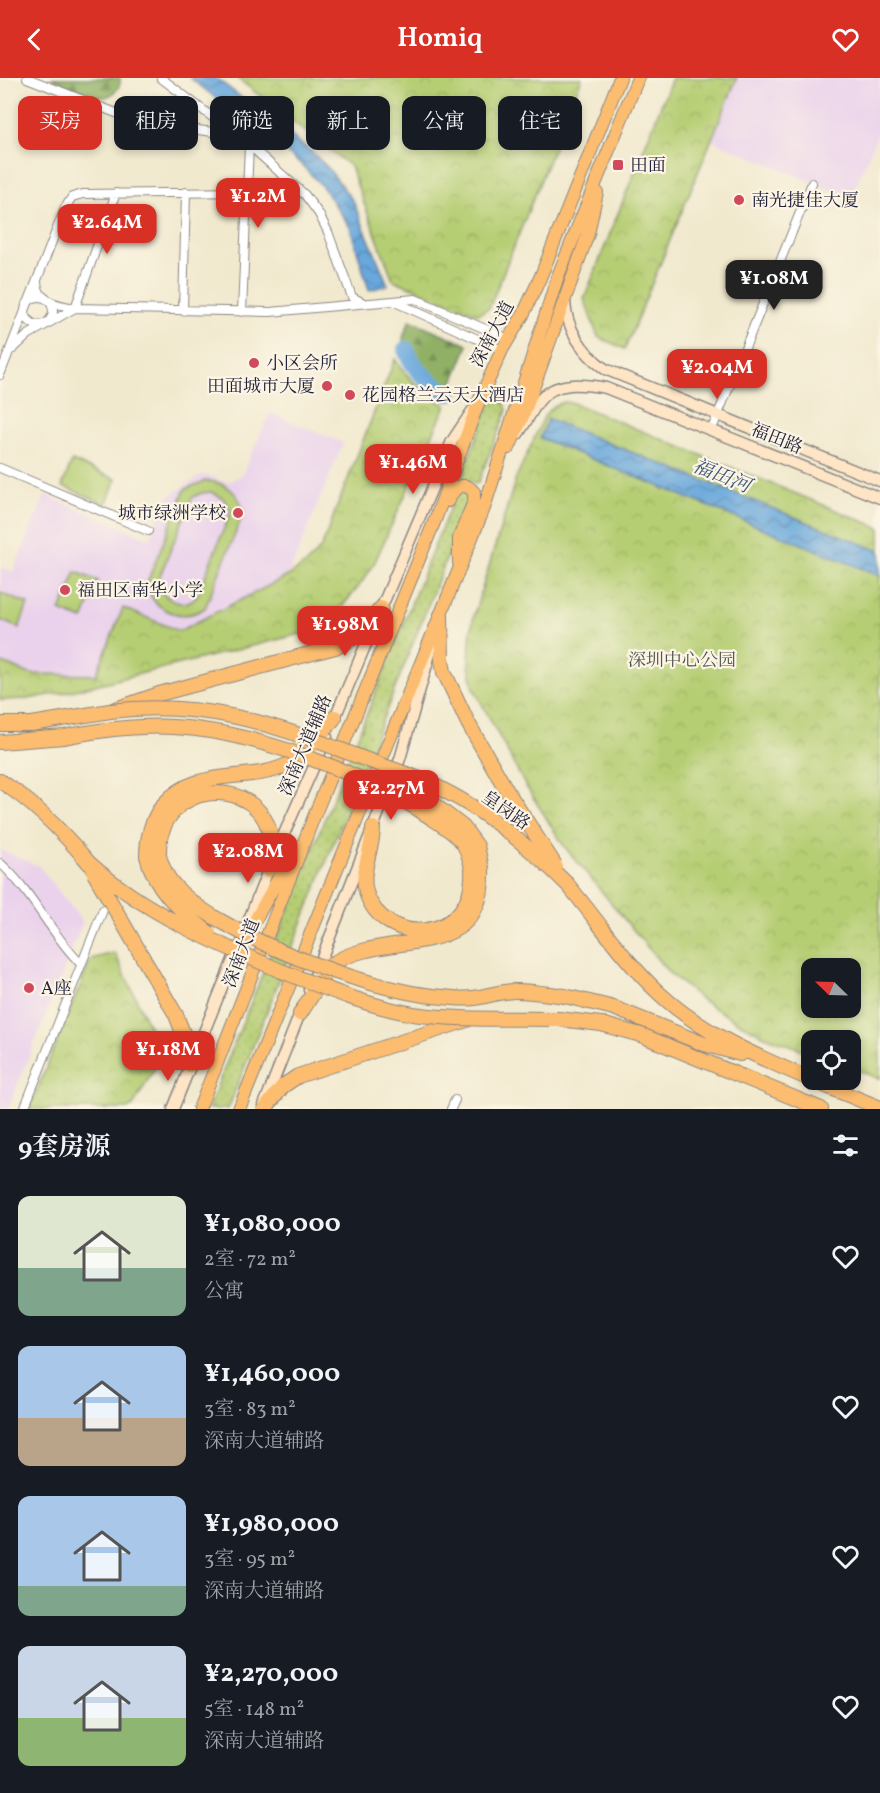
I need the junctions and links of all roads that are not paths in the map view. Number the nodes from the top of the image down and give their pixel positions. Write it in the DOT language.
graph roads {
  1 [pos="27,78"];
  2 [pos="160,78"];
  3 [pos="620,78"];
  4 [pos="638,78"];
  5 [pos="210,116"];
  6 [pos="210,132"];
  7 [pos="249,150"];
  8 [pos="255,150"];
  9 [pos="598,176"];
  10 [pos="813,183"];
  11 [pos="186,192"];
  12 [pos="246,192"];
  13 [pos="116,193"];
  14 [pos="37,280"];
  15 [pos="45,299"];
  16 [pos="393,301"];
  17 [pos="565,301"];
  18 [pos="365,304"];
  19 [pos="26,308"];
  20 [pos="75,308"];
  21 [pos="183,311"];
  22 [pos="243,312"];
  23 [pos="46,324"];
  24 [pos="506,344"];
  25 [pos="8,358"];
  26 [pos="0,375"];
  27 [pos="479,401"];
  28 [pos="718,415"];
  29 [pos="712,429"];
  30 [pos="513,441"];
  31 [pos="497,466"];
  32 [pos="0,468"];
  33 [pos="880,481"];
  34 [pos="880,498"];
  35 [pos="435,520"];
  36 [pos="148,531"];
  37 [pos="459,570"];
  38 [pos="381,609"];
  39 [pos="441,615"];
  40 [pos="110,711"];
  41 [pos="335,717"];
  42 [pos="0,724"];
  43 [pos="0,742"];
  44 [pos="388,768"];
  45 [pos="0,781"];
  46 [pos="315,814"];
  47 [pos="373,828"];
  48 [pos="153,856"];
  49 [pos="0,863"];
  50 [pos="88,864"];
  51 [pos="477,868"];
  52 [pos="268,870"];
  53 [pos="568,885"];
  54 [pos="103,910"];
  55 [pos="231,952"];
  56 [pos="80,963"];
  57 [pos="300,1014"];
  58 [pos="467,1020"];
  59 [pos="759,1058"];
  60 [pos="190,1065"];
  61 [pos="801,1074"];
  62 [pos="840,1090"];
  63 [pos="455,1100"];
  64 [pos="817,1108"];
  65 [pos="880,1108"];
  66 [pos="24,1109"];
  67 [pos="172,1109"];
  68 [pos="199,1109"];
  69 [pos="239,1109"];
  70 [pos="264,1109"];
  71 [pos="451,1109"];
  1 -- 6 [label="street"];
  2 -- 5 [label="street"];
  3 -- 24 [label="main road, 深南大道"];
  4 -- 9 [label="main road"];
  7 -- 12 [label="street"];
  8 -- 18 [label="street"];
  9 -- 17 [label="main road"];
  9 -- 31 [label="main road"];
  10 -- 28 [label="street"];
  11 -- 12 [label="street"];
  11 -- 13 [label="street"];
  11 -- 21 [label="street"];
  12 -- 22 [label="street"];
  13 -- 14 [label="street"];
  13 -- 20 [label="street"];
  14 -- 15 [label="street"];
  14 -- 19 [label="street"];
  15 -- 19 [label="street"];
  15 -- 20 [label="street"];
  15 -- 23 [label="street"];
  16 -- 18 [label="street"];
  16 -- 24 [label="street"];
  16 -- 24 [label="street"];
  17 -- 28 [label="main road, 福田路"];
  17 -- 30 [label="main road"];
  18 -- 22 [label="street"];
  19 -- 23 [label="street"];
  19 -- 25 [label="street"];
  20 -- 21 [label="street"];
  20 -- 23 [label="street"];
  21 -- 22 [label="street"];
  23 -- 25 [label="street"];
  24 -- 27 [label="main road, 深南大道"];
  25 -- 26 [label="street"];
  27 -- 35 [label="main road, 深南大道"];
  27 -- 38 [label="main road, 深南大道辅路"];
  28 -- 29 [label="street"];
  28 -- 33 [label="main road, 福田路"];
  29 -- 30 [label="main road, 福田路"];
  29 -- 34 [label="main road, 福田路"];
  30 -- 31 [label="main road"];
  31 -- 37 [label="main road"];
  32 -- 36 [label="street"];
  35 -- 37 [label="main road"];
  35 -- 46 [label="main road, 深南大道"];
  37 -- 39 [label="main road"];
  38 -- 40 [label="highway, bridge"];
  38 -- 41 [label="main road, 深南大道辅路"];
  39 -- 47 [label="main road"];
  39 -- 53 [label="highway, bridge"];
  39 -- 69 [label="main road"];
  40 -- 42 [label="highway, 皇岗路"];
  40 -- 44 [label="highway, 皇岗路, bridge"];
  41 -- 48 [label="highway"];
  41 -- 52 [label="main road, 深南大道辅路"];
  43 -- 51 [label="highway, bridge"];
  44 -- 51 [label="highway, bridge"];
  44 -- 53 [label="highway, 皇岗路, bridge"];
  45 -- 50 [label="highway"];
  46 -- 55 [label="main road"];
  46 -- 68 [label="main road, 深南大道"];
  47 -- 51 [label="highway"];
  47 -- 57 [label="main road"];
  48 -- 52 [label="highway"];
  48 -- 55 [label="highway, bridge"];
  48 -- 59 [label="highway, bridge"];
  49 -- 56 [label="street"];
  50 -- 55 [label="highway, bridge"];
  50 -- 60 [label="highway, bridge"];
  51 -- 57 [label="highway"];
  52 -- 55 [label="main road, 深南大道辅路"];
  53 -- 59 [label="highway, 皇岗路"];
  54 -- 56 [label="street"];
  55 -- 58 [label="highway, bridge"];
  55 -- 60 [label="main road, 深南大道辅路"];
  56 -- 66 [label="street"];
  57 -- 70 [label="main road"];
  58 -- 64 [label="highway, bridge"];
  58 -- 70 [label="highway"];
  59 -- 61 [label="highway, 皇岗路"];
  60 -- 67 [label="main road, 深南大道辅路"];
  62 -- 65 [label="highway, 皇岗路"];
  63 -- 71 [label="street"];
}
